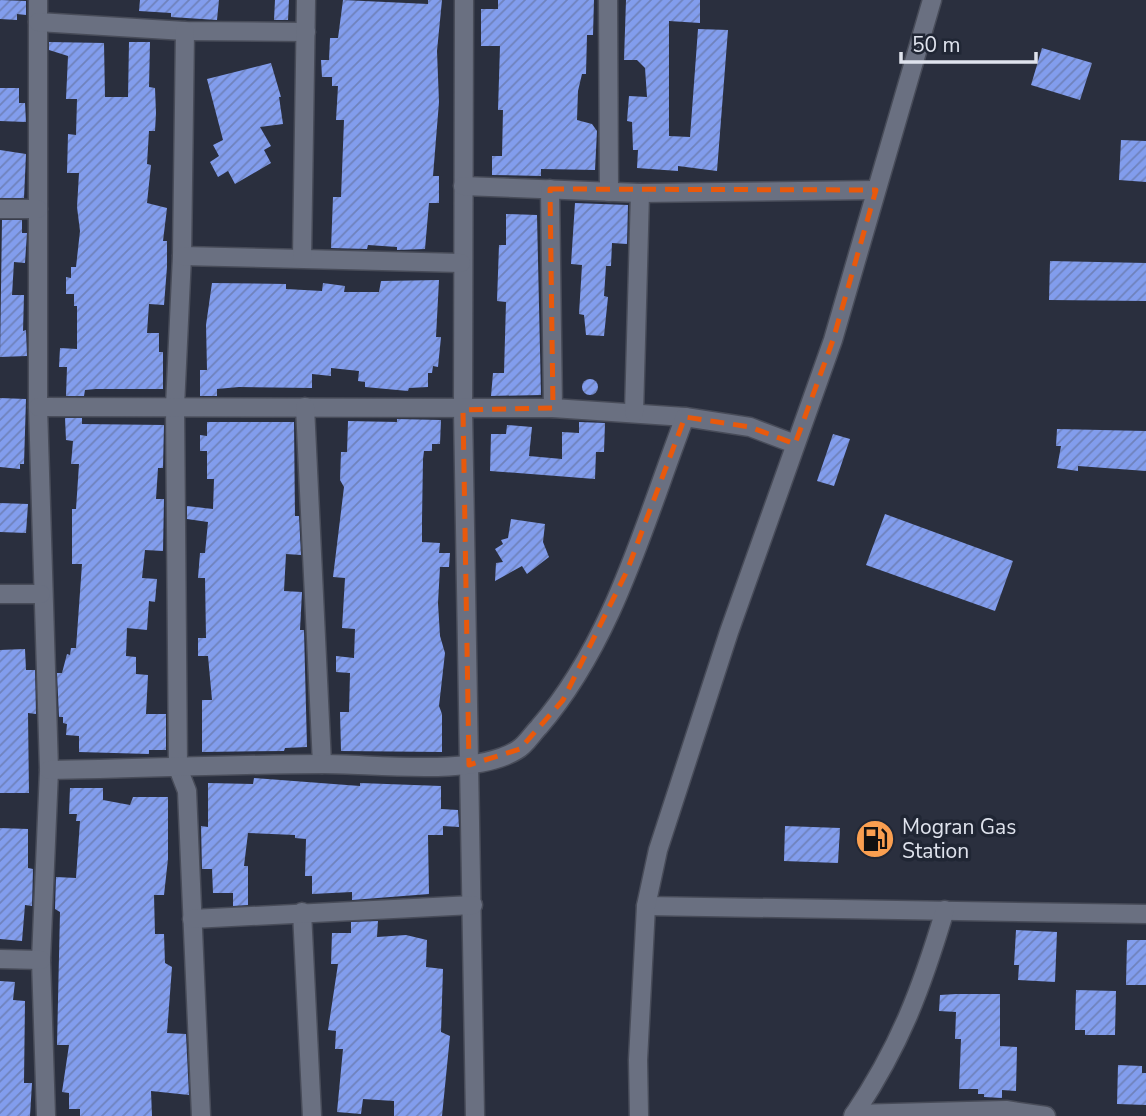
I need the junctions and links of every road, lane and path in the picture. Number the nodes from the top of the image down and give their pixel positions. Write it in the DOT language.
graph roads {
  1 [pos="38,0"];
  2 [pos="306,0"];
  3 [pos="464,0"];
  4 [pos="608,0"];
  5 [pos="932,0"];
  6 [pos="38,22"];
  7 [pos="185,31"];
  8 [pos="306,32"];
  9 [pos="463,186"];
  10 [pos="550,190"];
  11 [pos="876,190"];
  12 [pos="609,192"];
  13 [pos="640,193"];
  14 [pos="0,209"];
  15 [pos="38,209"];
  16 [pos="182,256"];
  17 [pos="302,258"];
  18 [pos="461,264"];
  19 [pos="175,406"];
  20 [pos="38,407"];
  21 [pos="306,407"];
  22 [pos="553,408"];
  23 [pos="463,410"];
  24 [pos="634,413"];
  25 [pos="685,417"];
  26 [pos="795,444"];
  27 [pos="0,594"];
  28 [pos="41,594"];
  29 [pos="322,764"];
  30 [pos="469,765"];
  31 [pos="178,768"];
  32 [pos="49,770"];
  33 [pos="472,905"];
  34 [pos="646,906"];
  35 [pos="945,910"];
  36 [pos="302,912"];
  37 [pos="1146,914"];
  38 [pos="192,919"];
  39 [pos="0,960"];
  40 [pos="41,960"];
  41 [pos="853,1115"];
  42 [pos="46,1116"];
  43 [pos="201,1116"];
  44 [pos="312,1116"];
  45 [pos="475,1116"];
  46 [pos="639,1116"];
  47 [pos="1046,1116"];
  1 -- 6 [label="street"];
  2 -- 8 [label="street"];
  3 -- 9 [label="street"];
  4 -- 12 [label="street"];
  5 -- 11 [label="street"];
  6 -- 7 [label="street"];
  6 -- 15 [label="street"];
  7 -- 8 [label="street"];
  7 -- 16 [label="street"];
  8 -- 17 [label="street"];
  9 -- 10 [label="street"];
  9 -- 18 [label="street"];
  10 -- 12 [label="street"];
  10 -- 22 [label="street"];
  11 -- 13 [label="street"];
  11 -- 26 [label="street"];
  12 -- 13 [label="street"];
  13 -- 24 [label="street"];
  14 -- 15 [label="street"];
  15 -- 20 [label="street"];
  16 -- 17 [label="street"];
  16 -- 19 [label="street"];
  17 -- 18 [label="street"];
  18 -- 23 [label="street"];
  19 -- 20 [label="street"];
  19 -- 21 [label="street"];
  19 -- 31 [label="street"];
  20 -- 28 [label="street"];
  21 -- 23 [label="street"];
  21 -- 29 [label="street"];
  22 -- 23 [label="street"];
  22 -- 24 [label="street"];
  23 -- 30 [label="street"];
  24 -- 25 [label="street"];
  25 -- 26 [label="street"];
  25 -- 30 [label="street"];
  26 -- 34 [label="street"];
  27 -- 28 [label="street"];
  28 -- 32 [label="street"];
  29 -- 30 [label="street"];
  29 -- 31 [label="street"];
  30 -- 33 [label="street"];
  31 -- 32 [label="street"];
  31 -- 38 [label="street"];
  32 -- 40 [label="street"];
  33 -- 36 [label="street"];
  33 -- 45 [label="street"];
  34 -- 35 [label="street"];
  34 -- 46 [label="street"];
  35 -- 37 [label="street"];
  35 -- 41 [label="street"];
  36 -- 38 [label="street"];
  36 -- 44 [label="street"];
  38 -- 43 [label="street"];
  39 -- 40 [label="street"];
  40 -- 42 [label="street"];
  41 -- 47 [label="street"];
}
